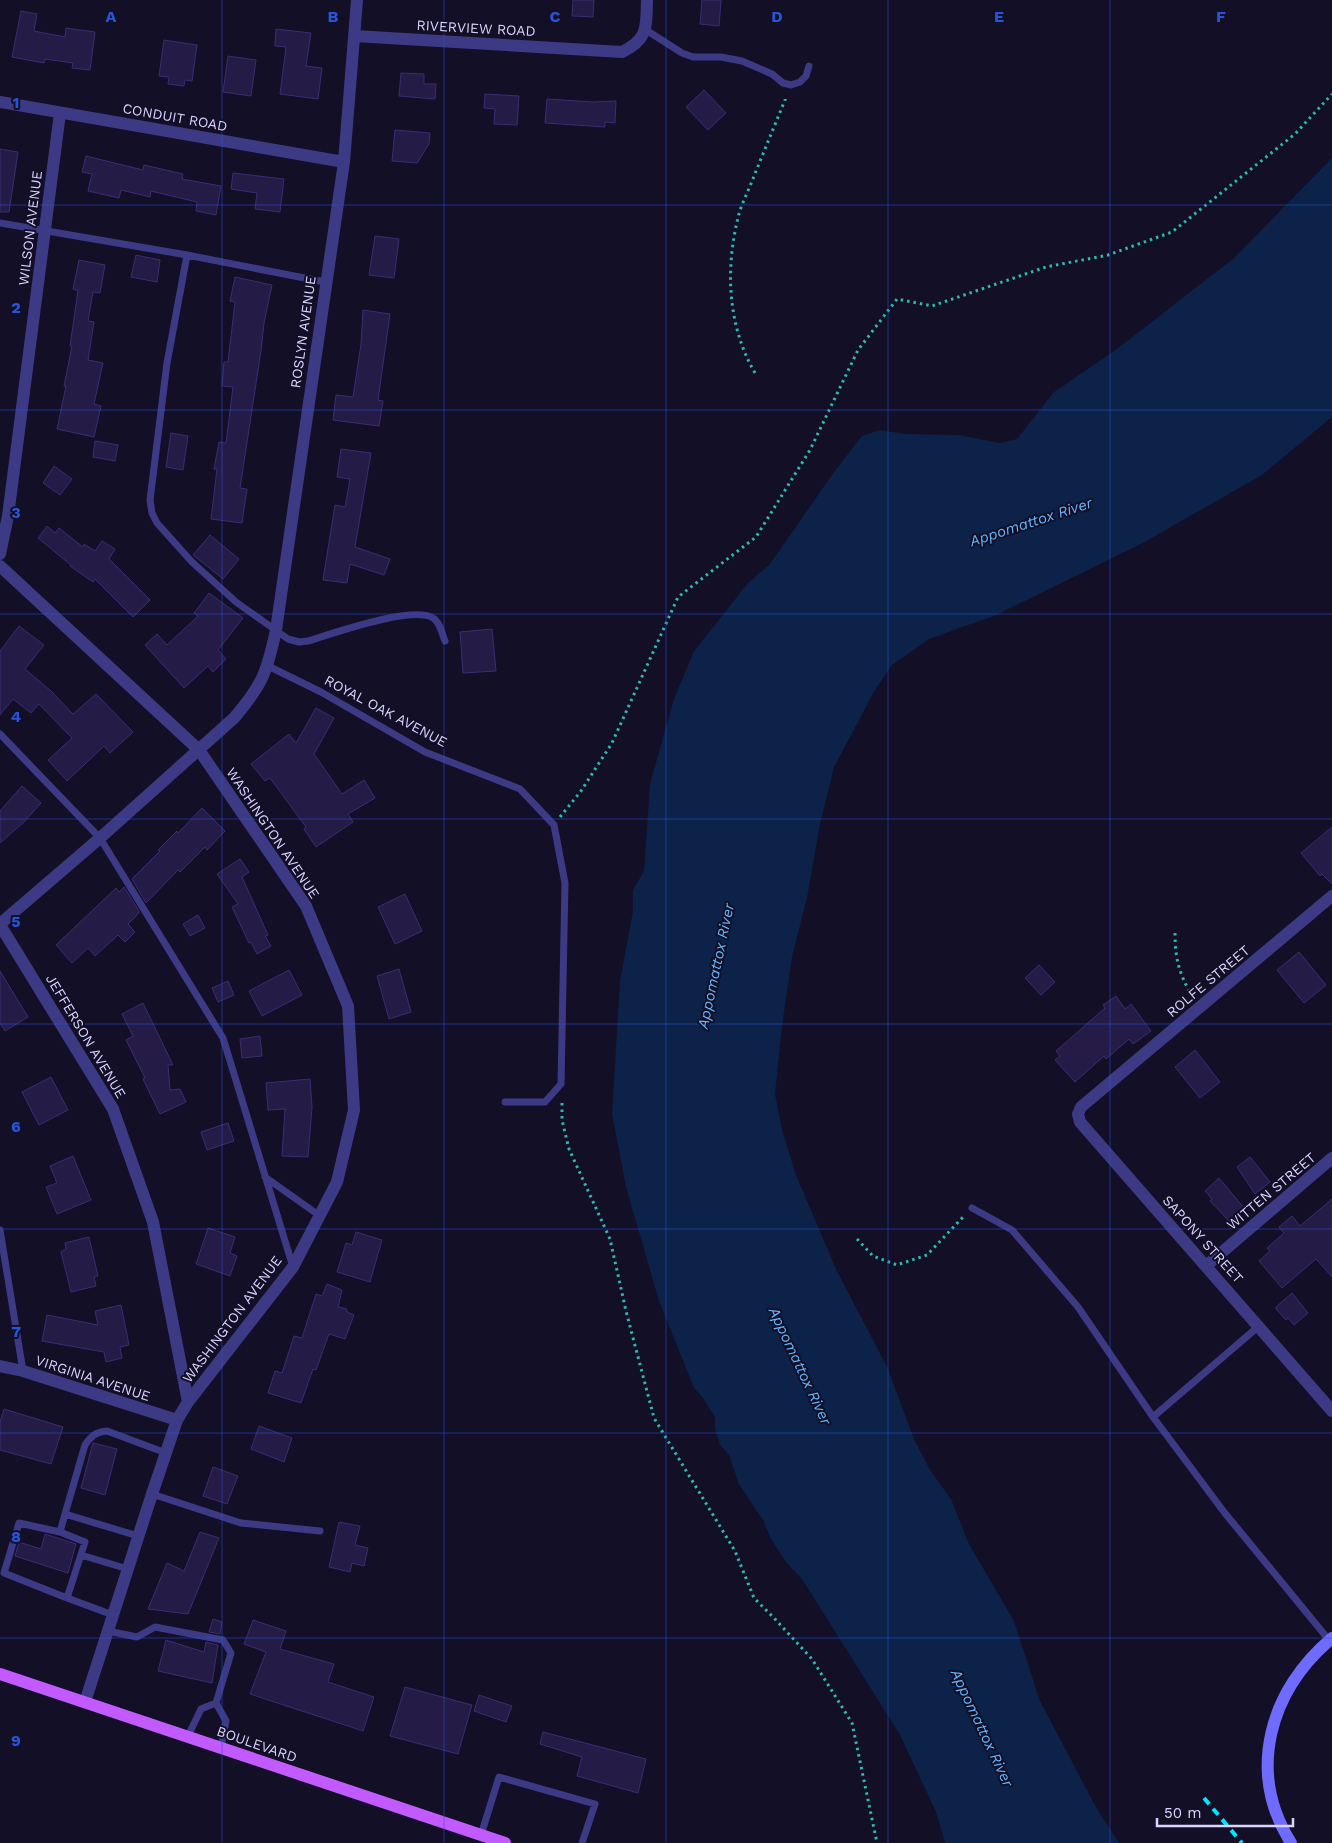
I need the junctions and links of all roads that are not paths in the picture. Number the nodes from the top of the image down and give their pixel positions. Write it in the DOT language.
graph roads {
  1 [pos="357,0"];
  2 [pos="648,0"];
  3 [pos="646,30"];
  4 [pos="355,36"];
  5 [pos="809,66"];
  6 [pos="0,102"];
  7 [pos="60,113"];
  8 [pos="344,162"];
  9 [pos="0,223"];
  10 [pos="44,231"];
  11 [pos="187,255"];
  12 [pos="325,282"];
  13 [pos="0,554"];
  14 [pos="0,566"];
  15 [pos="276,630"];
  16 [pos="445,642"];
  17 [pos="268,666"];
  18 [pos="0,734"];
  19 [pos="198,750"];
  20 [pos="100,838"];
  21 [pos="1332,896"];
  22 [pos="0,924"];
  23 [pos="1104,1088"];
  24 [pos="505,1102"];
  25 [pos="1332,1158"];
  26 [pos="265,1176"];
  27 [pos="972,1208"];
  28 [pos="320,1216"];
  29 [pos="0,1230"];
  30 [pos="1206,1266"];
  31 [pos="293,1267"];
  32 [pos="1259,1326"];
  33 [pos="0,1366"];
  34 [pos="22,1371"];
  35 [pos="188,1402"];
  36 [pos="1332,1411"];
  37 [pos="1153,1417"];
  38 [pos="177,1420"];
  39 [pos="166,1453"];
  40 [pos="152,1494"];
  41 [pos="66,1514"];
  42 [pos="320,1531"];
  43 [pos="60,1532"];
  44 [pos="138,1536"];
  45 [pos="80,1555"];
  46 [pos="128,1569"];
  47 [pos="67,1598"];
  48 [pos="113,1615"];
  49 [pos="108,1631"];
  50 [pos="1331,1639"];
  51 [pos="0,1674"];
  52 [pos="85,1702"];
  53 [pos="216,1703"];
  54 [pos="188,1736"];
  55 [pos="221,1747"];
  56 [pos="481,1835"];
  57 [pos="505,1843"];
  58 [pos="582,1843"];
  59 [pos="1291,1843"];
  1 -- 4 [label="street, ROSLYN AVENUE"];
  2 -- 3 [label="street"];
  3 -- 4 [label="street, RIVERVIEW ROAD"];
  3 -- 5 [label="lane"];
  4 -- 8 [label="street, ROSLYN AVENUE"];
  6 -- 7 [label="street, CONDUIT ROAD"];
  7 -- 8 [label="street, CONDUIT ROAD"];
  7 -- 10 [label="street, WILSON AVENUE"];
  8 -- 12 [label="street, ROSLYN AVENUE"];
  9 -- 10 [label="lane"];
  10 -- 11 [label="lane"];
  10 -- 13 [label="street, WILSON AVENUE"];
  11 -- 12 [label="lane"];
  11 -- 15 [label="lane"];
  12 -- 15 [label="street, ROSLYN AVENUE"];
  14 -- 19 [label="street, WASHINGTON AVENUE"];
  15 -- 16 [label="lane"];
  15 -- 17 [label="street, ROSLYN AVENUE"];
  17 -- 19 [label="street"];
  17 -- 24 [label="lane, ROYAL OAK AVENUE"];
  18 -- 20 [label="lane"];
  19 -- 20 [label="street"];
  19 -- 28 [label="street, WASHINGTON AVENUE"];
  20 -- 22 [label="street"];
  20 -- 26 [label="lane"];
  21 -- 23 [label="street, ROLFE STREET"];
  22 -- 35 [label="street, JEFFERSON AVENUE"];
  23 -- 30 [label="street, SAPONY STREET"];
  25 -- 30 [label="street, WITTEN STREET"];
  26 -- 28 [label="lane"];
  26 -- 31 [label="lane"];
  27 -- 37 [label="lane"];
  28 -- 31 [label="street, WASHINGTON AVENUE"];
  29 -- 34 [label="lane"];
  30 -- 32 [label="street, SAPONY STREET"];
  31 -- 35 [label="street, WASHINGTON AVENUE"];
  32 -- 36 [label="street, SAPONY STREET"];
  32 -- 37 [label="lane"];
  33 -- 34 [label="street, VIRGINIA AVENUE"];
  34 -- 38 [label="street, VIRGINIA AVENUE"];
  35 -- 38 [label="street, WASHINGTON AVENUE"];
  37 -- 50 [label="lane"];
  38 -- 39 [label="street, WASHINGTON AVENUE"];
  39 -- 40 [label="street, WASHINGTON AVENUE"];
  39 -- 41 [label="lane"];
  40 -- 42 [label="lane"];
  40 -- 44 [label="street, WASHINGTON AVENUE"];
  41 -- 43 [label="lane"];
  41 -- 44 [label="lane"];
  43 -- 45 [label="lane"];
  43 -- 47 [label="lane"];
  44 -- 46 [label="street, WASHINGTON AVENUE"];
  45 -- 46 [label="lane"];
  45 -- 47 [label="lane"];
  46 -- 48 [label="street, WASHINGTON AVENUE"];
  47 -- 48 [label="lane"];
  48 -- 49 [label="street, WASHINGTON AVENUE"];
  49 -- 52 [label="street, WASHINGTON AVENUE"];
  49 -- 53 [label="lane"];
  50 -- 59 [label="street"];
  51 -- 52 [label="main road, BOULEVARD"];
  52 -- 54 [label="main road, BOULEVARD"];
  53 -- 54 [label="lane"];
  53 -- 55 [label="lane"];
  54 -- 55 [label="main road, BOULEVARD"];
  55 -- 56 [label="main road, BOULEVARD"];
  56 -- 57 [label="main road, BOULEVARD"];
  56 -- 58 [label="lane"];
}
